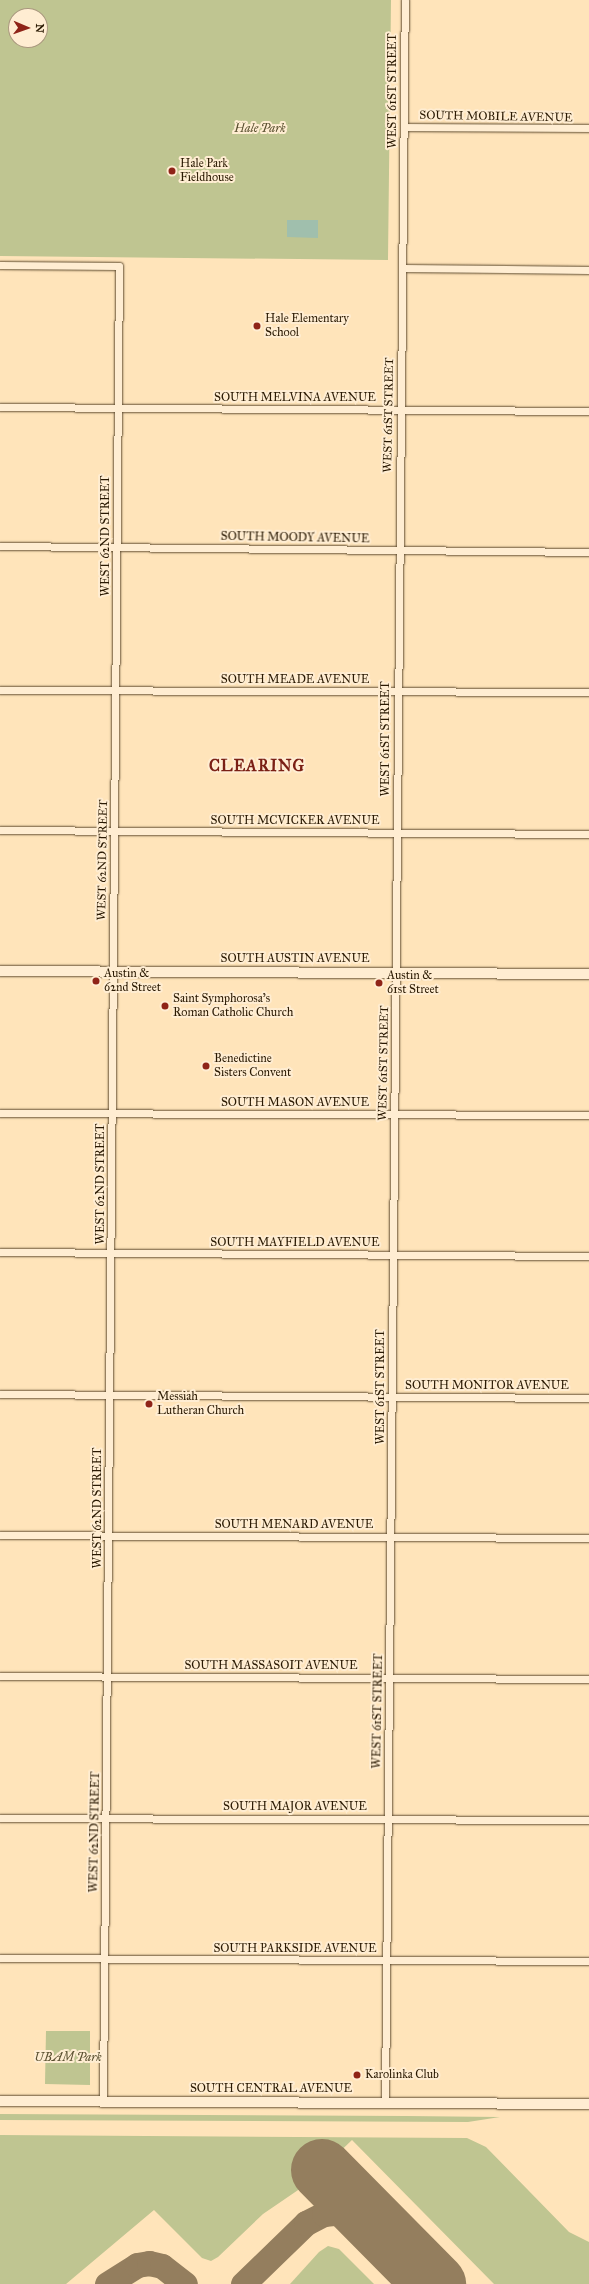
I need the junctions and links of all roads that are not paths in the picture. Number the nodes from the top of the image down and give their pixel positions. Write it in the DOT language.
graph roads {
  1 [pos="405,0"];
  2 [pos="404,127"];
  3 [pos="589,128"];
  4 [pos="0,265"];
  5 [pos="403,268"];
  6 [pos="589,270"];
  7 [pos="0,407"];
  8 [pos="118,408"];
  9 [pos="400,410"];
  10 [pos="589,411"];
  11 [pos="0,546"];
  12 [pos="117,547"];
  13 [pos="398,551"];
  14 [pos="589,552"];
  15 [pos="0,690"];
  16 [pos="116,690"];
  17 [pos="398,692"];
  18 [pos="589,692"];
  19 [pos="0,830"];
  20 [pos="115,831"];
  21 [pos="397,833"];
  22 [pos="589,834"];
  23 [pos="0,971"];
  24 [pos="113,971"];
  25 [pos="396,973"];
  26 [pos="589,974"];
  27 [pos="0,1113"];
  28 [pos="112,1113"];
  29 [pos="394,1114"];
  30 [pos="589,1115"];
  31 [pos="0,1252"];
  32 [pos="111,1253"];
  33 [pos="393,1254"];
  34 [pos="589,1256"];
  35 [pos="0,1394"];
  36 [pos="110,1395"];
  37 [pos="392,1397"];
  38 [pos="589,1398"];
  39 [pos="0,1535"];
  40 [pos="391,1536"];
  41 [pos="108,1537"];
  42 [pos="589,1538"];
  43 [pos="0,1676"];
  44 [pos="107,1677"];
  45 [pos="389,1678"];
  46 [pos="589,1679"];
  47 [pos="0,1818"];
  48 [pos="106,1818"];
  49 [pos="388,1819"];
  50 [pos="589,1820"];
  51 [pos="0,1958"];
  52 [pos="105,1959"];
  53 [pos="387,1960"];
  54 [pos="589,1961"];
  55 [pos="0,2101"];
  56 [pos="103,2101"];
  57 [pos="386,2103"];
  58 [pos="589,2104"];
  1 -- 2 [label="street, WEST 61ST STREET"];
  2 -- 3 [label="street, SOUTH MOBILE AVENUE"];
  2 -- 5 [label="street, WEST 61ST STREET"];
  4 -- 8 [label="street, WEST 62ND STREET"];
  5 -- 6 [label="street"];
  5 -- 9 [label="street, WEST 61ST STREET"];
  7 -- 8 [label="street, SOUTH MELVINA AVENUE"];
  8 -- 9 [label="street, SOUTH MELVINA AVENUE"];
  8 -- 12 [label="street, WEST 62ND STREET"];
  9 -- 10 [label="street, SOUTH MELVINA AVENUE"];
  9 -- 13 [label="street, WEST 61ST STREET"];
  11 -- 12 [label="street, SOUTH MOODY AVENUE"];
  12 -- 13 [label="street, SOUTH MOODY AVENUE"];
  12 -- 16 [label="street, WEST 62ND STREET"];
  13 -- 14 [label="street, SOUTH MOODY AVENUE"];
  13 -- 17 [label="street, WEST 61ST STREET"];
  15 -- 16 [label="street, SOUTH MEADE AVENUE"];
  16 -- 17 [label="street, SOUTH MEADE AVENUE"];
  16 -- 20 [label="street, WEST 62ND STREET"];
  17 -- 18 [label="street, SOUTH MEADE AVENUE"];
  17 -- 21 [label="street, WEST 61ST STREET"];
  19 -- 20 [label="street, SOUTH MCVICKER AVENUE"];
  20 -- 21 [label="street, SOUTH MCVICKER AVENUE"];
  20 -- 24 [label="street, WEST 62ND STREET"];
  21 -- 22 [label="street, SOUTH MCVICKER AVENUE"];
  21 -- 25 [label="street, WEST 61ST STREET"];
  23 -- 24 [label="street, SOUTH AUSTIN AVENUE"];
  24 -- 25 [label="street, SOUTH AUSTIN AVENUE"];
  24 -- 28 [label="street, WEST 62ND STREET"];
  25 -- 26 [label="street, SOUTH AUSTIN AVENUE"];
  25 -- 29 [label="street, WEST 61ST STREET"];
  27 -- 28 [label="street, SOUTH MASON AVENUE"];
  28 -- 29 [label="street, SOUTH MASON AVENUE"];
  28 -- 32 [label="street, WEST 62ND STREET"];
  29 -- 30 [label="street, SOUTH MASON AVENUE"];
  29 -- 33 [label="street, WEST 61ST STREET"];
  31 -- 32 [label="street, SOUTH MAYFIELD AVENUE"];
  32 -- 33 [label="street, SOUTH MAYFIELD AVENUE"];
  32 -- 36 [label="street, WEST 62ND STREET"];
  33 -- 34 [label="street, SOUTH MAYFIELD AVENUE"];
  33 -- 37 [label="street, WEST 61ST STREET"];
  35 -- 36 [label="street, SOUTH MONITOR AVENUE"];
  36 -- 37 [label="street, SOUTH MONITOR AVENUE"];
  36 -- 41 [label="street, WEST 62ND STREET"];
  37 -- 38 [label="street, SOUTH MONITOR AVENUE"];
  37 -- 40 [label="street, WEST 61ST STREET"];
  39 -- 41 [label="street, SOUTH MENARD AVENUE"];
  40 -- 41 [label="street, SOUTH MENARD AVENUE"];
  40 -- 42 [label="street, SOUTH MENARD AVENUE"];
  40 -- 45 [label="street, WEST 61ST STREET"];
  41 -- 44 [label="street, WEST 62ND STREET"];
  43 -- 44 [label="street, SOUTH MASSASOIT AVENUE"];
  44 -- 45 [label="street, SOUTH MASSASOIT AVENUE"];
  44 -- 48 [label="street, WEST 62ND STREET"];
  45 -- 46 [label="street, SOUTH MASSASOIT AVENUE"];
  45 -- 49 [label="street, WEST 61ST STREET"];
  47 -- 48 [label="street, SOUTH MAJOR AVENUE"];
  48 -- 49 [label="street, SOUTH MAJOR AVENUE"];
  48 -- 52 [label="street, WEST 62ND STREET"];
  49 -- 50 [label="street, SOUTH MAJOR AVENUE"];
  49 -- 53 [label="street, WEST 61ST STREET"];
  51 -- 52 [label="street, SOUTH PARKSIDE AVENUE"];
  52 -- 53 [label="street, SOUTH PARKSIDE AVENUE"];
  52 -- 56 [label="street, WEST 62ND STREET"];
  53 -- 54 [label="street, SOUTH PARKSIDE AVENUE"];
  53 -- 57 [label="street, WEST 61ST STREET"];
  55 -- 56 [label="street, SOUTH CENTRAL AVENUE"];
  56 -- 57 [label="street, SOUTH CENTRAL AVENUE"];
  57 -- 58 [label="street, SOUTH CENTRAL AVENUE"];
}
